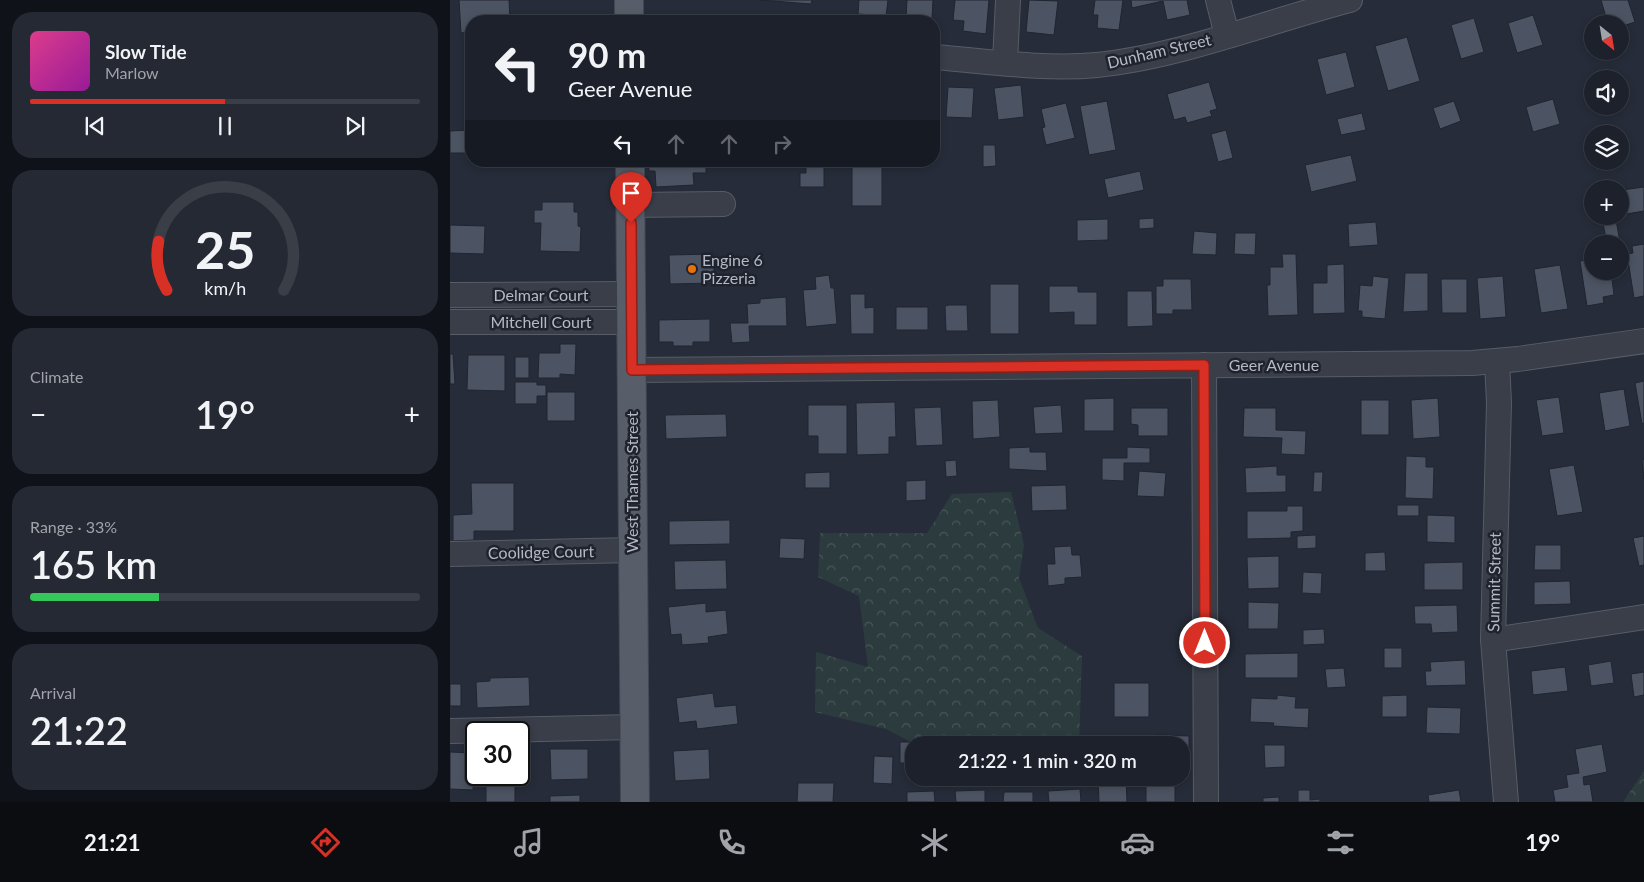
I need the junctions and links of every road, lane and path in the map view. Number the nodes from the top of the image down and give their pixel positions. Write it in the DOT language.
graph roads {
  1 [pos="629,0"];
  2 [pos="1008,0"];
  3 [pos="1218,0"];
  4 [pos="1350,0"];
  5 [pos="629,15"];
  6 [pos="1227,35"];
  7 [pos="940,57"];
  8 [pos="1005,62"];
  9 [pos="630,167"];
  10 [pos="723,204"];
  11 [pos="630,205"];
  12 [pos="631,294"];
  13 [pos="450,295"];
  14 [pos="450,322"];
  15 [pos="631,322"];
  16 [pos="1644,341"];
  17 [pos="1497,361"];
  18 [pos="1204,365"];
  19 [pos="632,370"];
  20 [pos="633,550"];
  21 [pos="450,554"];
  22 [pos="1644,617"];
  23 [pos="1493,640"];
  24 [pos="634,728"];
  25 [pos="450,732"];
  26 [pos="635,802"];
  27 [pos="1206,802"];
  28 [pos="1506,802"];
  1 -- 5 [label="main road"];
  2 -- 8 [label="street"];
  3 -- 6 [label="street"];
  4 -- 6 [label="street, Dunham Street"];
  6 -- 8 [label="street, Dunham Street"];
  7 -- 8 [label="street, Dunham Street"];
  9 -- 11 [label="main road, West Thames Street"];
  10 -- 11 [label="street"];
  11 -- 12 [label="main road, West Thames Street"];
  12 -- 13 [label="street, Delmar Court"];
  12 -- 15 [label="main road, West Thames Street"];
  14 -- 15 [label="street, Mitchell Court"];
  15 -- 19 [label="main road, West Thames Street"];
  16 -- 17 [label="street, Geer Avenue"];
  17 -- 18 [label="street, Geer Avenue"];
  17 -- 23 [label="street, Summit Street"];
  18 -- 19 [label="street, Geer Avenue"];
  18 -- 27 [label="street"];
  19 -- 20 [label="main road, West Thames Street"];
  20 -- 21 [label="street, Coolidge Court"];
  20 -- 24 [label="main road, West Thames Street"];
  22 -- 23 [label="street"];
  23 -- 28 [label="street, Summit Street"];
  24 -- 25 [label="street"];
  24 -- 26 [label="main road, West Thames Street"];
}
